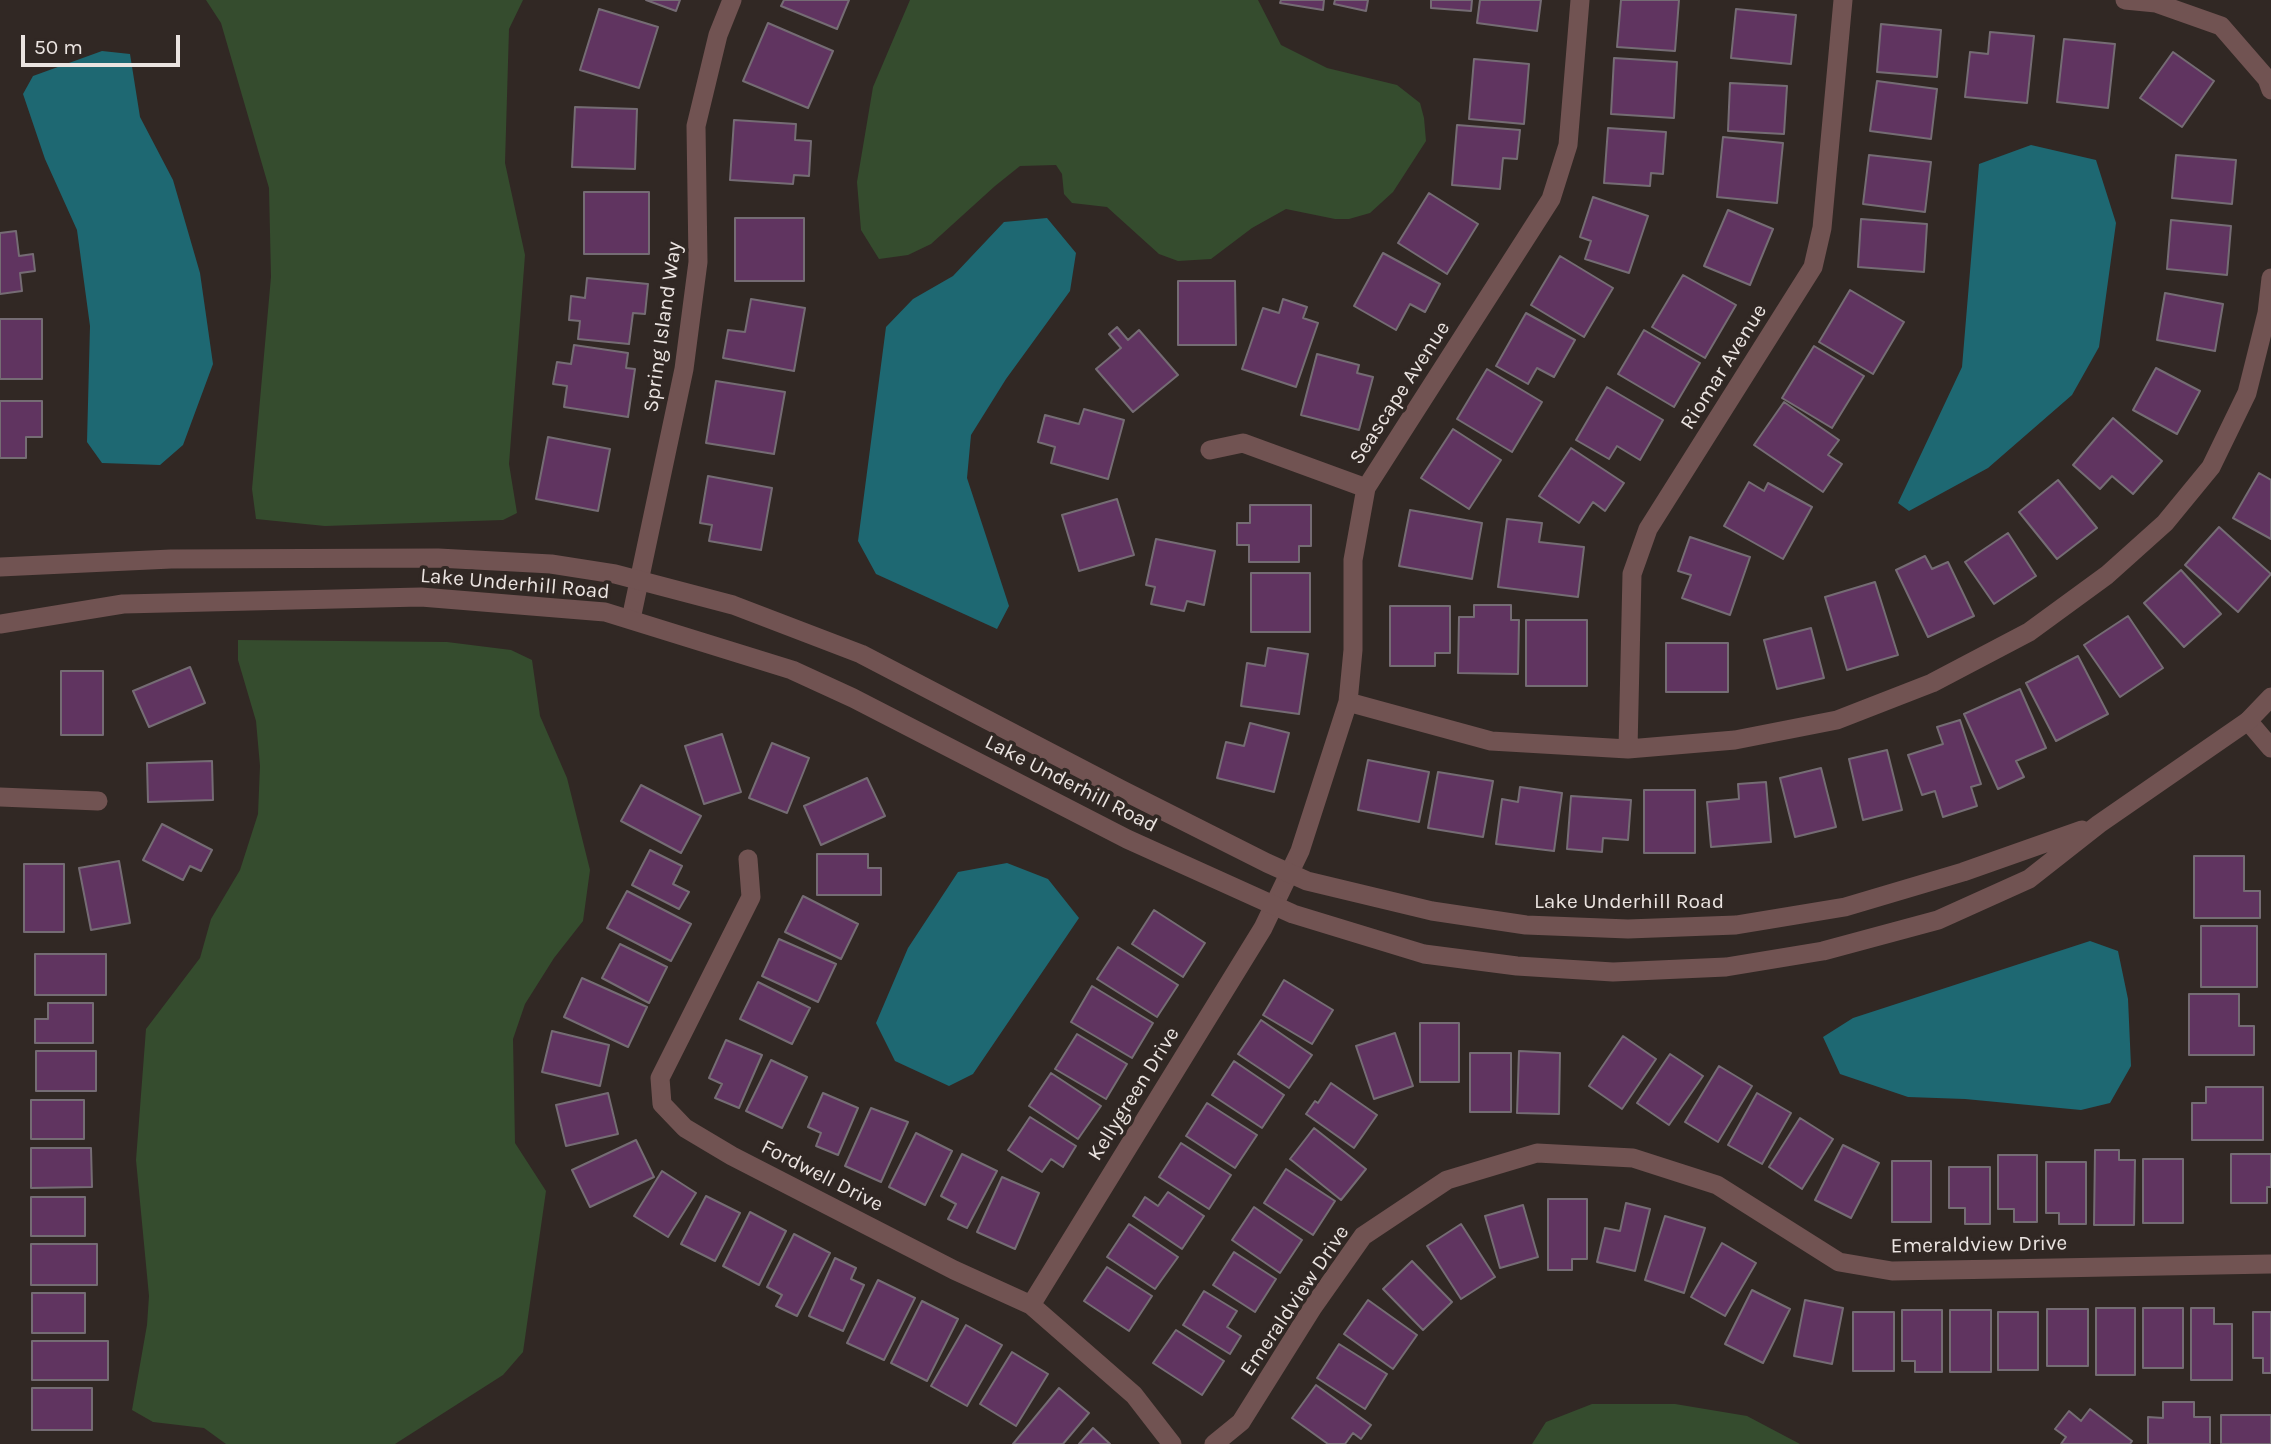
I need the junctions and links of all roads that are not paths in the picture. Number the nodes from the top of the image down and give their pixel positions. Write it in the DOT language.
graph roads {
  1 [pos="732,0"];
  2 [pos="1580,0"];
  3 [pos="1843,0"];
  4 [pos="2125,0"];
  5 [pos="2271,90"];
  6 [pos="2271,278"];
  7 [pos="1210,450"];
  8 [pos="1366,488"];
  9 [pos="0,567"];
  10 [pos="640,580"];
  11 [pos="631,619"];
  12 [pos="0,624"];
  13 [pos="2271,697"];
  14 [pos="1348,702"];
  15 [pos="2248,722"];
  16 [pos="2271,748"];
  17 [pos="1628,749"];
  18 [pos="0,797"];
  19 [pos="98,801"];
  20 [pos="2099,824"];
  21 [pos="748,859"];
  22 [pos="1290,873"];
  23 [pos="1273,906"];
  24 [pos="2271,1264"];
  25 [pos="1031,1305"];
  26 [pos="1172,1444"];
  27 [pos="1214,1444"];
  1 -- 10 [label="street, Spring Island Way"];
  2 -- 8 [label="street, Seascape Avenue"];
  3 -- 17 [label="street, Riomar Avenue"];
  4 -- 5 [label="street"];
  6 -- 17 [label="street"];
  7 -- 8 [label="street"];
  8 -- 14 [label="street, Seascape Avenue"];
  9 -- 10 [label="street, Lake Underhill Road"];
  10 -- 11 [label="street, Spring Island Way"];
  10 -- 22 [label="street, Lake Underhill Road"];
  11 -- 12 [label="street, Lake Underhill Road"];
  11 -- 23 [label="street, Lake Underhill Road"];
  13 -- 15 [label="street, Lake Underhill Road"];
  14 -- 17 [label="street"];
  14 -- 22 [label="street, Seascape Avenue"];
  15 -- 16 [label="street"];
  15 -- 20 [label="street, Lake Underhill Road"];
  18 -- 19 [label="street"];
  20 -- 22 [label="street, Lake Underhill Road"];
  20 -- 23 [label="street, Lake Underhill Road"];
  21 -- 25 [label="street, Fordwell Drive"];
  22 -- 23 [label="street, Seascape Avenue"];
  23 -- 25 [label="street, Kellygreen Drive"];
  24 -- 27 [label="street, Emeraldview Drive"];
  25 -- 26 [label="street, Fordwell Drive"];
}
